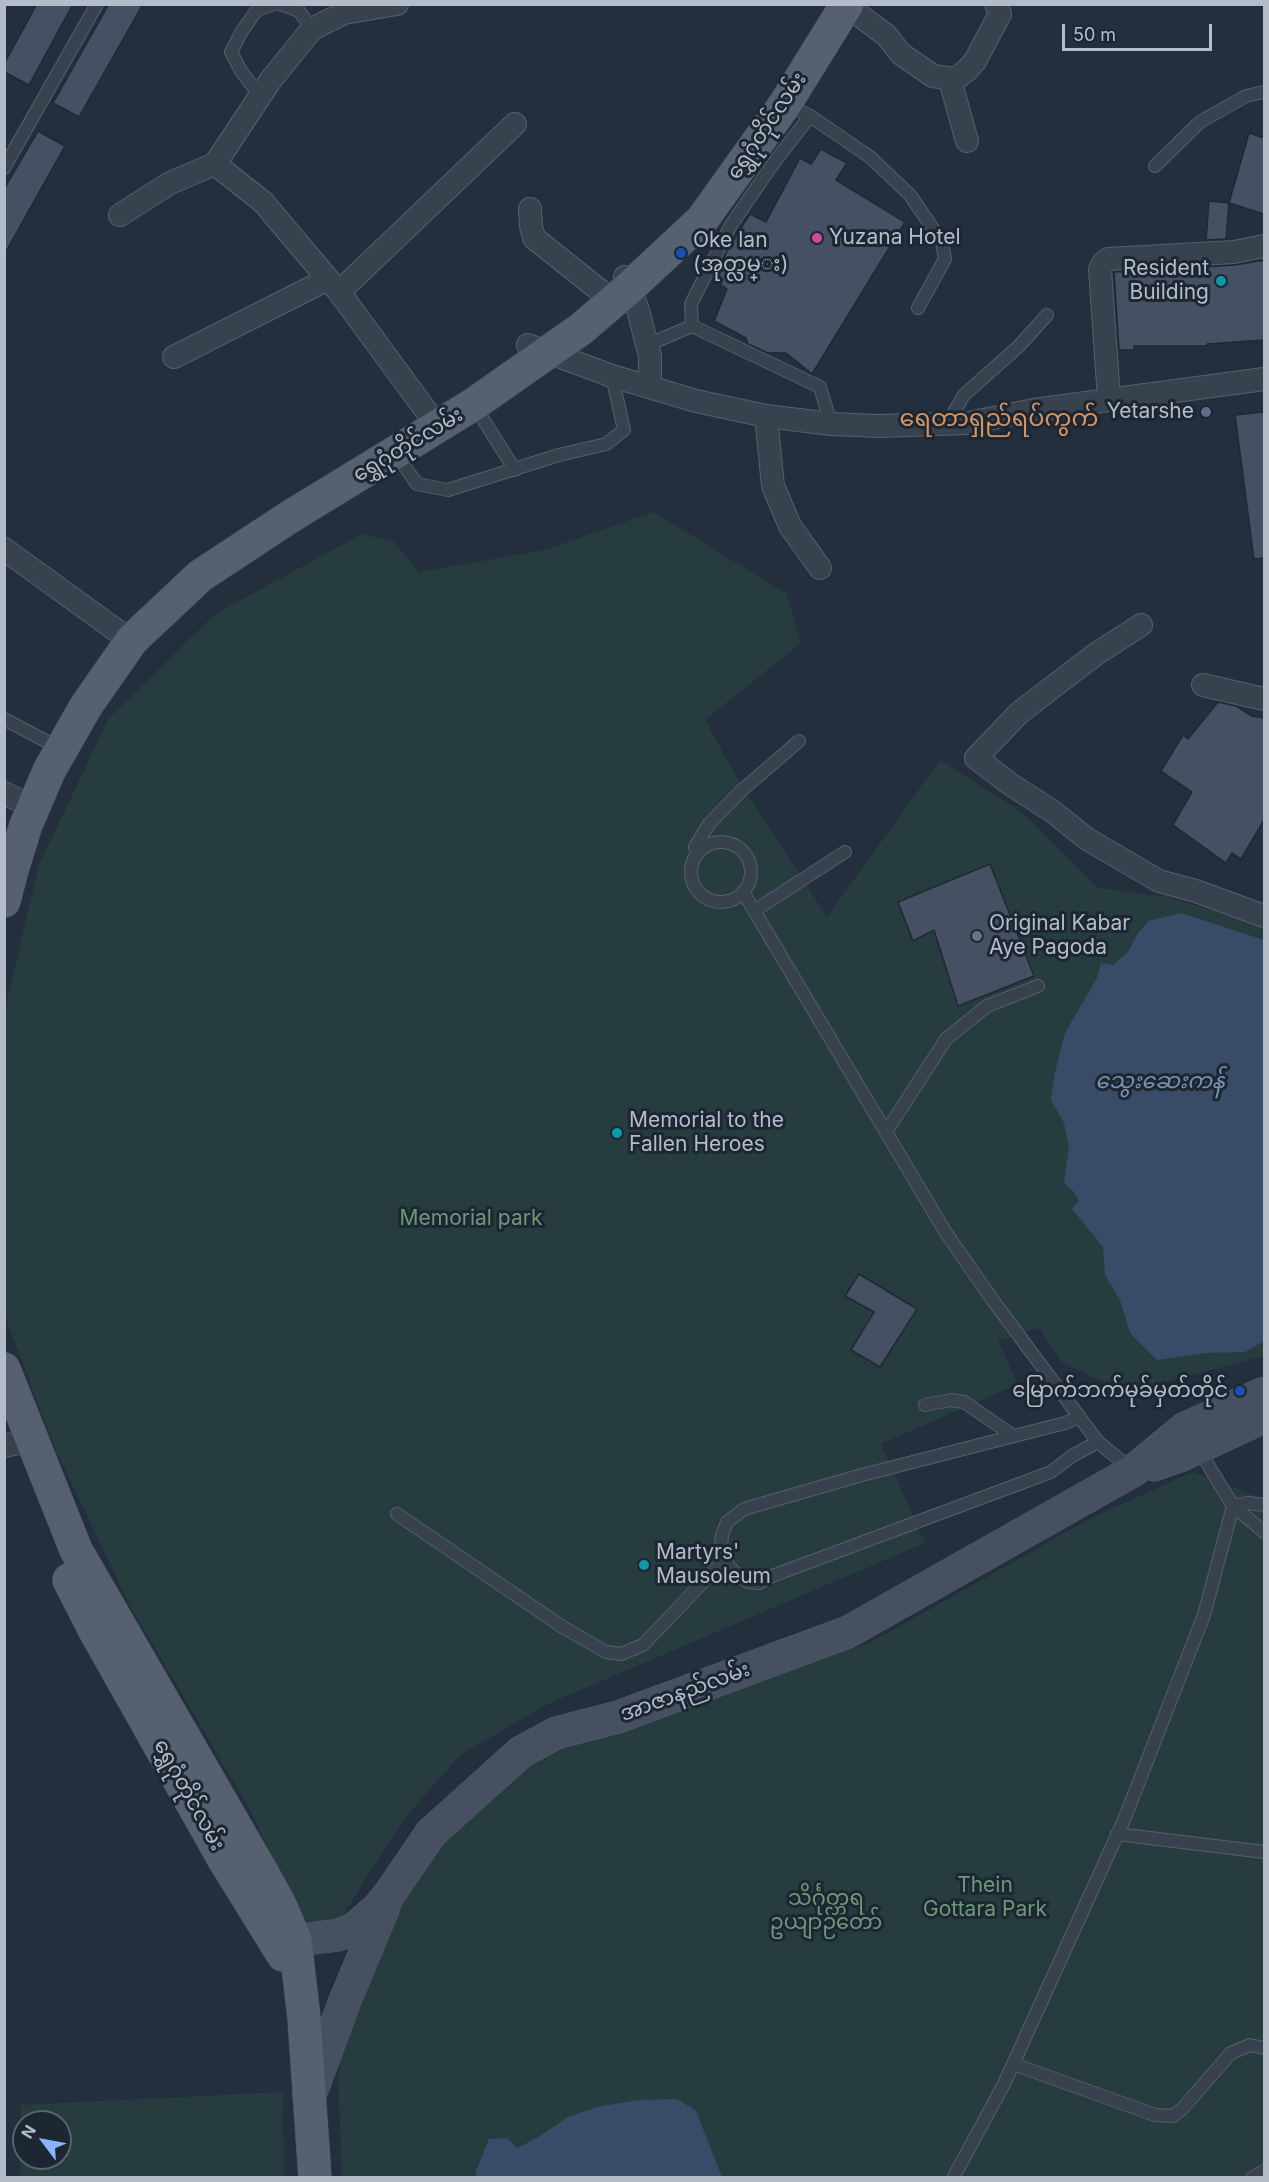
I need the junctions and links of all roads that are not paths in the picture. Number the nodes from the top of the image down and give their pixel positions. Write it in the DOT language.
graph roads {
  1 [pos="97,4"];
  2 [pos="274,4"];
  3 [pos="280,4"];
  4 [pos="397,4"];
  5 [pos="996,4"];
  6 [pos="842,5"];
  7 [pos="312,29"];
  8 [pos="955,79"];
  9 [pos="1264,92"];
  10 [pos="260,96"];
  11 [pos="788,106"];
  12 [pos="514,124"];
  13 [pos="967,141"];
  14 [pos="215,164"];
  15 [pos="1155,166"];
  16 [pos="4,168"];
  17 [pos="530,209"];
  18 [pos="120,215"];
  19 [pos="1264,246"];
  20 [pos="333,286"];
  21 [pos="617,288"];
  22 [pos="918,308"];
  23 [pos="1047,315"];
  24 [pos="692,326"];
  25 [pos="647,345"];
  26 [pos="538,348"];
  27 [pos="174,357"];
  28 [pos="612,376"];
  29 [pos="1264,379"];
  30 [pos="650,386"];
  31 [pos="470,397"];
  32 [pos="1109,399"];
  33 [pos="765,417"];
  34 [pos="432,422"];
  35 [pos="831,424"];
  36 [pos="946,425"];
  37 [pos="391,448"];
  38 [pos="515,470"];
  39 [pos="4,549"];
  40 [pos="820,568"];
  41 [pos="1141,625"];
  42 [pos="126,637"];
  43 [pos="1203,685"];
  44 [pos="1264,699"];
  45 [pos="4,719"];
  46 [pos="799,741"];
  47 [pos="53,745"];
  48 [pos="18,800"];
  49 [pos="4,837"];
  50 [pos="845,852"];
  51 [pos="698,853"];
  52 [pos="743,892"];
  53 [pos="4,901"];
  54 [pos="754,911"];
  55 [pos="1264,916"];
  56 [pos="1038,986"];
  57 [pos="886,1132"];
  58 [pos="4,1369"];
  59 [pos="1264,1393"];
  60 [pos="925,1404"];
  61 [pos="1080,1417"];
  62 [pos="1264,1417"];
  63 [pos="1012,1435"];
  64 [pos="1192,1438"];
  65 [pos="13,1439"];
  66 [pos="1098,1443"];
  67 [pos="1133,1472"];
  68 [pos="1264,1504"];
  69 [pos="1233,1506"];
  70 [pos="397,1514"];
  71 [pos="1264,1532"];
  72 [pos="724,1559"];
  73 [pos="1117,1834"];
  74 [pos="1264,1852"];
  75 [pos="388,1896"];
  76 [pos="285,1942"];
  77 [pos="1264,2048"];
  78 [pos="1013,2064"];
  79 [pos="309,2099"];
  80 [pos="1264,2171"];
  81 [pos="315,2178"];
  82 [pos="953,2178"];
  83 [pos="1252,2178"];
  1 -- 16 [label="lane"];
  2 -- 10 [label="lane"];
  3 -- 7 [label="lane"];
  4 -- 7 [label="street"];
  5 -- 8 [label="street"];
  6 -- 8 [label="street"];
  6 -- 11 [label="main road, ရွှေဂုံတိုင်လမ်း"];
  7 -- 10 [label="street"];
  8 -- 13 [label="street"];
  9 -- 15 [label="lane"];
  10 -- 14 [label="street"];
  11 -- 21 [label="main road, ရွှေဂုံတိုင်လမ်း"];
  11 -- 22 [label="lane"];
  11 -- 24 [label="lane"];
  12 -- 20 [label="street"];
  14 -- 18 [label="street"];
  14 -- 20 [label="street"];
  17 -- 21 [label="street"];
  19 -- 32 [label="street"];
  20 -- 27 [label="street"];
  20 -- 34 [label="street"];
  21 -- 25 [label="street"];
  21 -- 26 [label="main road, ရွှေဂုံတိုင်လမ်း"];
  23 -- 36 [label="lane"];
  24 -- 25 [label="lane"];
  24 -- 35 [label="lane"];
  25 -- 30 [label="street"];
  26 -- 28 [label="street"];
  26 -- 31 [label="main road, ရွှေဂုံတိုင်လမ်း"];
  28 -- 30 [label="street"];
  28 -- 38 [label="lane"];
  29 -- 32 [label="street"];
  30 -- 33 [label="street"];
  31 -- 34 [label="main road, ရွှေဂုံတိုင်လမ်း"];
  31 -- 38 [label="lane"];
  32 -- 36 [label="street"];
  33 -- 35 [label="street"];
  33 -- 40 [label="street"];
  34 -- 37 [label="main road, ရွှေဂုံတိုင်လမ်း"];
  35 -- 36 [label="street"];
  37 -- 38 [label="lane"];
  37 -- 42 [label="main road, ရွှေဂုံတိုင်လမ်း"];
  39 -- 42 [label="street"];
  41 -- 55 [label="street"];
  42 -- 47 [label="main road, ရွှေဂုံတိုင်လမ်း"];
  43 -- 44 [label="street"];
  45 -- 47 [label="lane"];
  46 -- 51 [label="lane"];
  47 -- 48 [label="main road, ရွှေဂုံတိုင်လမ်း"];
  48 -- 49 [label="main road, ရွှေဂုံတိုင်လမ်း"];
  48 -- 53 [label="main road, ရွှေဂုံတိုင်လမ်း"];
  50 -- 54 [label="lane"];
  51 -- 52 [label="lane"];
  51 -- 52 [label="lane"];
  52 -- 54 [label="lane"];
  54 -- 57 [label="lane"];
  56 -- 57 [label="lane"];
  57 -- 61 [label="lane"];
  58 -- 65 [label="main road, ရွှေဂုံတိုင်လမ်း"];
  59 -- 64 [label="main road, အာဇာနည်လမ်း"];
  60 -- 63 [label="lane"];
  61 -- 63 [label="lane"];
  61 -- 66 [label="lane"];
  62 -- 64 [label="main road, အာဇာနည်လမ်း"];
  63 -- 72 [label="lane"];
  64 -- 67 [label="main road, အာဇာနည်လမ်း"];
  64 -- 69 [label="lane"];
  65 -- 76 [label="main road, ရွှေဂုံတိုင်လမ်း"];
  66 -- 67 [label="lane"];
  66 -- 72 [label="lane"];
  67 -- 75 [label="main road, အာဇာနည်လမ်း"];
  68 -- 69 [label="lane"];
  69 -- 71 [label="lane"];
  69 -- 73 [label="lane"];
  70 -- 72 [label="lane"];
  73 -- 74 [label="lane"];
  73 -- 78 [label="lane"];
  75 -- 76 [label="main road, အာဇာနည်လမ်း"];
  75 -- 79 [label="main road"];
  76 -- 79 [label="main road"];
  77 -- 78 [label="lane"];
  78 -- 82 [label="lane"];
  79 -- 81 [label="main road"];
  80 -- 83 [label="lane"];
}
